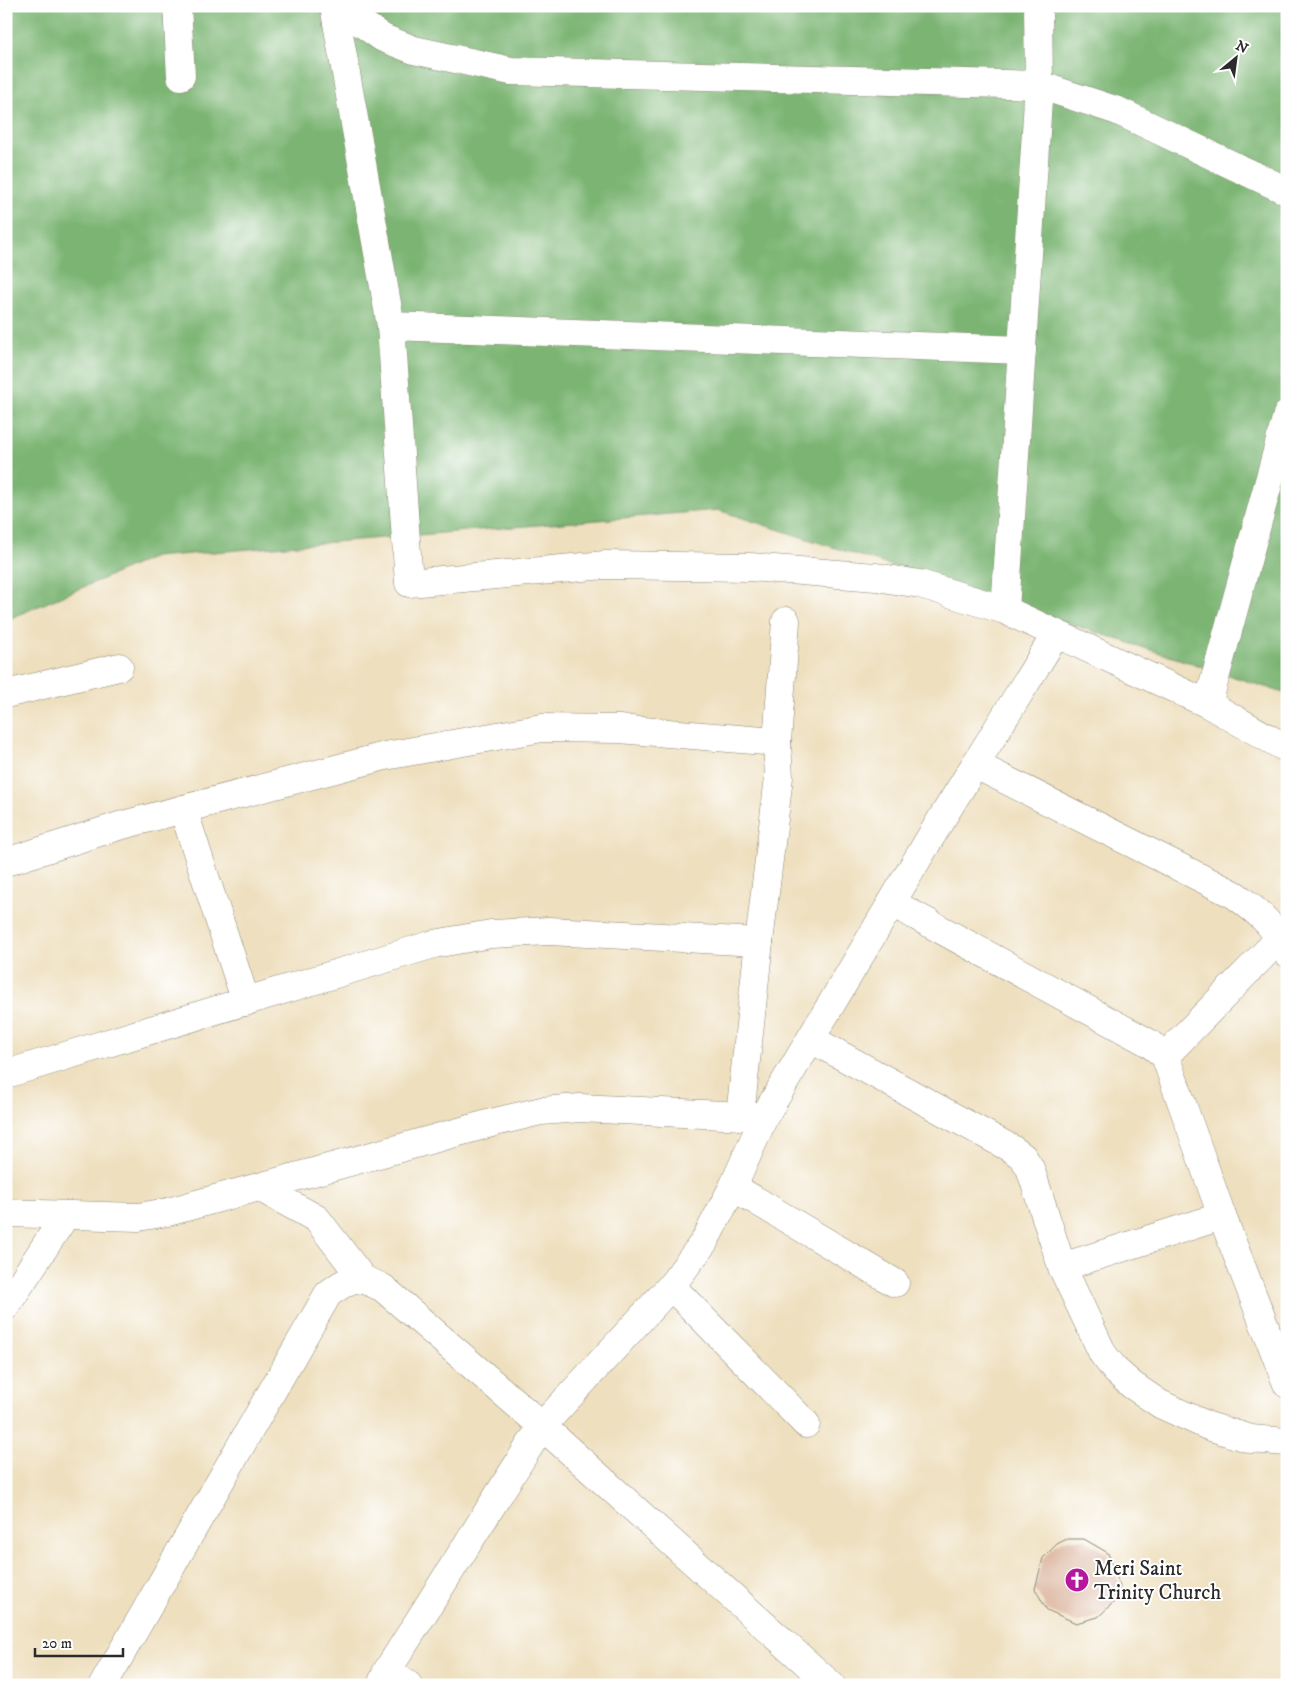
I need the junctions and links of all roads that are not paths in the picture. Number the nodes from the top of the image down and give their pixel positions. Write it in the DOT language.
graph roads {
  1 [pos="177,6"];
  2 [pos="336,6"];
  3 [pos="1038,6"];
  4 [pos="181,76"];
  5 [pos="1039,85"];
  6 [pos="1287,191"];
  7 [pos="391,326"];
  8 [pos="1022,350"];
  9 [pos="1287,415"];
  10 [pos="1281,457"];
  11 [pos="1005,610"];
  12 [pos="786,621"];
  13 [pos="1056,634"];
  14 [pos="119,667"];
  15 [pos="6,694"];
  16 [pos="1208,704"];
  17 [pos="776,742"];
  18 [pos="1285,747"];
  19 [pos="976,765"];
  20 [pos="183,809"];
  21 [pos="6,862"];
  22 [pos="892,903"];
  23 [pos="759,942"];
  24 [pos="1284,945"];
  25 [pos="246,1002"];
  26 [pos="811,1039"];
  27 [pos="1165,1056"];
  28 [pos="6,1074"];
  29 [pos="752,1116"];
  30 [pos="259,1187"];
  31 [pos="733,1187"];
  32 [pos="6,1213"];
  33 [pos="65,1216"];
  34 [pos="1222,1216"];
  35 [pos="1062,1267"];
  36 [pos="362,1278"];
  37 [pos="895,1283"];
  38 [pos="671,1286"];
  39 [pos="6,1306"];
  40 [pos="1287,1384"];
  41 [pos="806,1424"];
  42 [pos="542,1426"];
  43 [pos="1287,1442"];
  44 [pos="392,1680"];
  45 [pos="103,1685"];
  46 [pos="831,1685"];
  1 -- 4 [label="street"];
  2 -- 5 [label="street"];
  2 -- 7 [label="street"];
  3 -- 5 [label="street"];
  5 -- 6 [label="street"];
  5 -- 8 [label="street"];
  7 -- 8 [label="street"];
  7 -- 11 [label="street"];
  8 -- 11 [label="street"];
  9 -- 10 [label="street"];
  10 -- 16 [label="street"];
  11 -- 13 [label="street"];
  12 -- 17 [label="street"];
  13 -- 16 [label="street"];
  13 -- 19 [label="street"];
  14 -- 15 [label="street"];
  16 -- 18 [label="street"];
  17 -- 20 [label="street"];
  17 -- 23 [label="street"];
  19 -- 22 [label="street"];
  19 -- 24 [label="street"];
  20 -- 21 [label="street"];
  20 -- 25 [label="street"];
  22 -- 26 [label="street"];
  22 -- 27 [label="street"];
  23 -- 25 [label="street"];
  23 -- 29 [label="street"];
  24 -- 27 [label="street"];
  25 -- 28 [label="street"];
  26 -- 29 [label="street"];
  26 -- 35 [label="street"];
  27 -- 34 [label="street"];
  29 -- 30 [label="street"];
  29 -- 31 [label="street"];
  30 -- 33 [label="street"];
  30 -- 36 [label="street"];
  31 -- 37 [label="street"];
  31 -- 38 [label="street"];
  32 -- 33 [label="street"];
  33 -- 39 [label="street"];
  34 -- 35 [label="street"];
  34 -- 40 [label="street"];
  35 -- 43 [label="street"];
  36 -- 42 [label="street"];
  36 -- 45 [label="street"];
  38 -- 41 [label="street"];
  38 -- 42 [label="street"];
  42 -- 44 [label="street"];
  42 -- 46 [label="street"];
}
